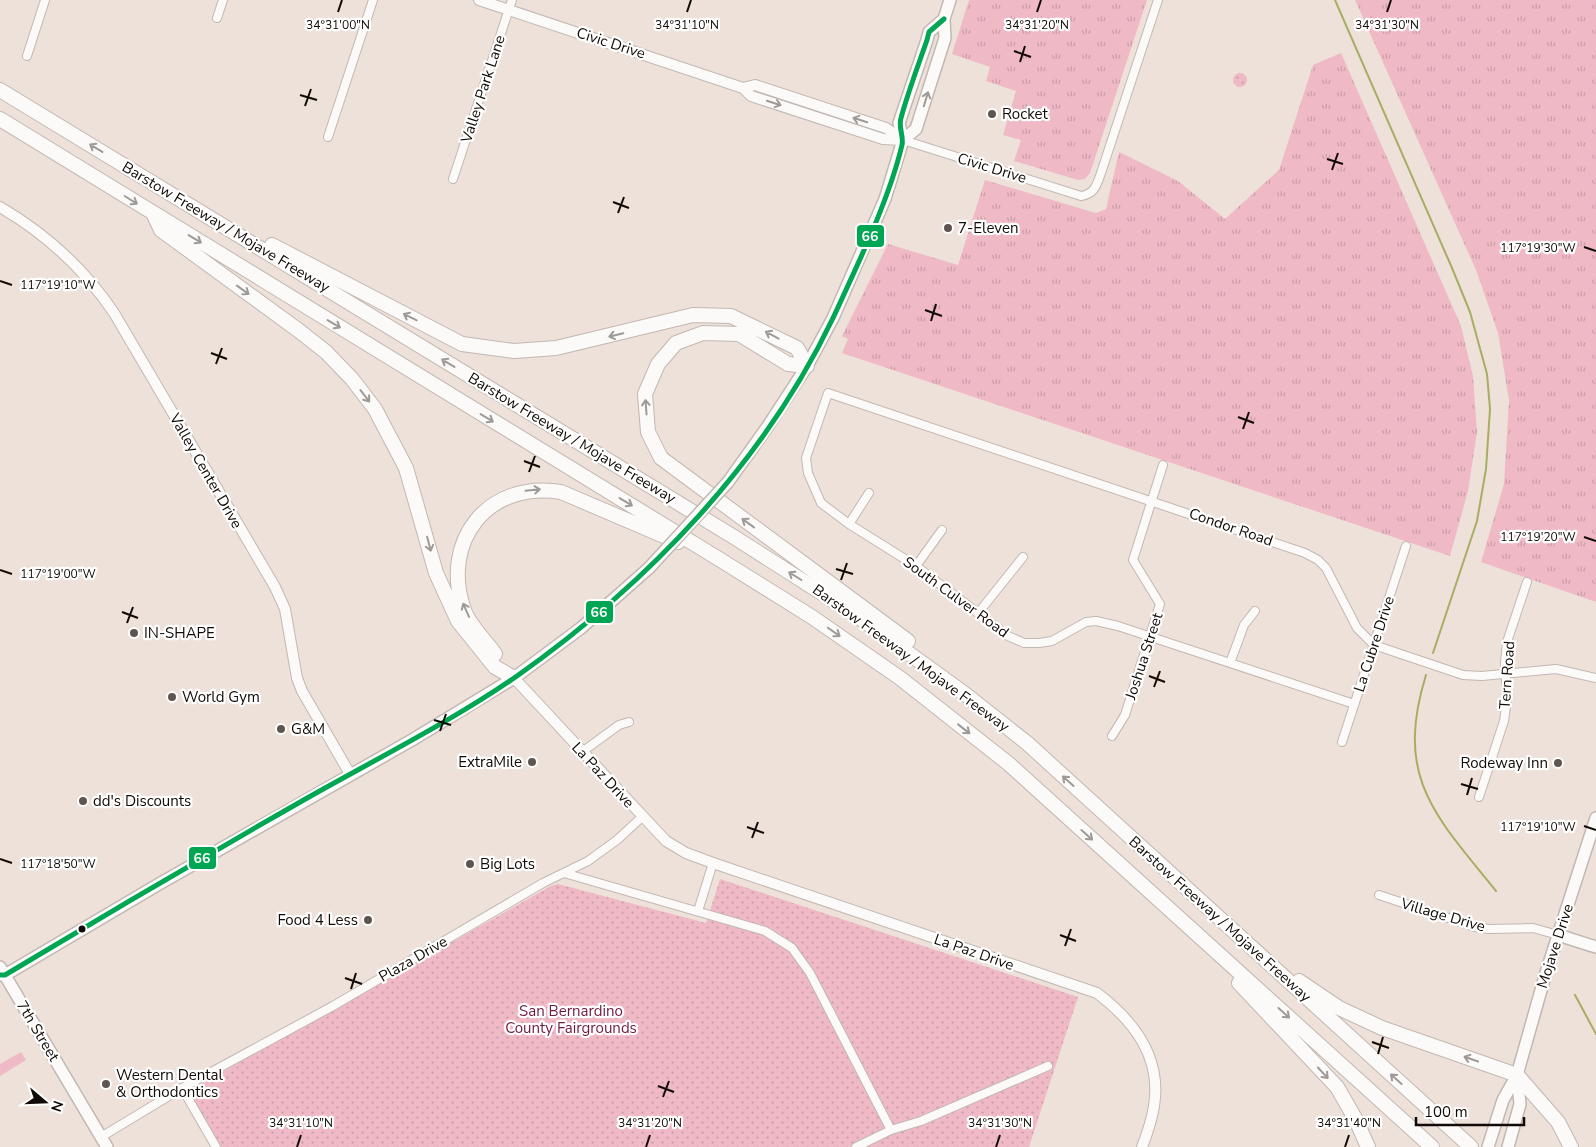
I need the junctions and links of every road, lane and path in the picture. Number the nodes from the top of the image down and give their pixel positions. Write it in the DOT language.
graph roads {
  1 [pos="45,0"];
  2 [pos="223,0"];
  3 [pos="373,0"];
  4 [pos="479,0"];
  5 [pos="950,0"];
  6 [pos="1158,0"];
  7 [pos="510,5"];
  8 [pos="217,18"];
  9 [pos="944,19"];
  10 [pos="27,56"];
  11 [pos="0,90"];
  12 [pos="0,119"];
  13 [pos="328,137"];
  14 [pos="903,140"];
  15 [pos="453,178"];
  16 [pos="168,192"];
  17 [pos="0,207"];
  18 [pos="153,214"];
  19 [pos="808,366"];
  20 [pos="828,393"];
  21 [pos="1163,465"];
  22 [pos="869,493"];
  23 [pos="1151,500"];
  24 [pos="849,524"];
  25 [pos="942,530"];
  26 [pos="1406,546"];
  27 [pos="1023,557"];
  28 [pos="719,559"];
  29 [pos="916,566"];
  30 [pos="1527,582"];
  31 [pos="1255,611"];
  32 [pos="979,612"];
  33 [pos="1151,637"];
  34 [pos="1374,645"];
  35 [pos="1230,663"];
  36 [pos="1506,674"];
  37 [pos="514,678"];
  38 [pos="1596,678"];
  39 [pos="965,694"];
  40 [pos="1354,704"];
  41 [pos="629,722"];
  42 [pos="1112,736"];
  43 [pos="1342,742"];
  44 [pos="582,752"];
  45 [pos="350,774"];
  46 [pos="1479,797"];
  47 [pos="642,817"];
  48 [pos="1596,818"];
  49 [pos="714,863"];
  50 [pos="564,873"];
  51 [pos="1379,895"];
  52 [pos="1157,898"];
  53 [pos="698,911"];
  54 [pos="1558,935"];
  55 [pos="1596,947"];
  56 [pos="1260,954"];
  57 [pos="2,973"];
  58 [pos="1048,1066"];
  59 [pos="1517,1075"];
  60 [pos="182,1088"];
  61 [pos="891,1130"];
  62 [pos="104,1142"];
  63 [pos="1509,1144"];
  64 [pos="216,1147"];
  65 [pos="856,1147"];
  66 [pos="1142,1147"];
  67 [pos="1368,1147"];
  68 [pos="1432,1147"];
  69 [pos="1471,1147"];
  70 [pos="1488,1147"];
  71 [pos="1571,1147"];
  1 -- 10 [label="street"];
  2 -- 8 [label="street"];
  3 -- 13 [label="street"];
  4 -- 7 [label="street, Civic Drive"];
  5 -- 9 [label="main road"];
  6 -- 14 [label="street, Civic Drive"];
  7 -- 14 [label="street, Civic Drive"];
  7 -- 15 [label="street, Valley Park Lane"];
  14 -- 9 [label="main road, one-way"];
  9 -- 14 [label="main road"];
  16 -- 11 [label="highway, Barstow Freeway / Mojave Freeway, one-way"];
  12 -- 18 [label="highway, Barstow Freeway / Mojave Freeway, one-way"];
  14 -- 19 [label="main road"];
  19 -- 16 [label="highway, one-way"];
  39 -- 16 [label="highway, Barstow Freeway / Mojave Freeway, one-way"];
  17 -- 45 [label="street, Valley Center Drive"];
  18 -- 28 [label="highway, Barstow Freeway / Mojave Freeway, one-way"];
  18 -- 37 [label="highway, one-way"];
  19 -- 37 [label="main road, bridge"];
  39 -- 19 [label="highway, one-way"];
  20 -- 23 [label="street, Condor Road"];
  20 -- 24 [label="street, South Culver Road"];
  21 -- 23 [label="street, Joshua Street"];
  22 -- 24 [label="street"];
  23 -- 33 [label="street, Joshua Street"];
  23 -- 34 [label="street, Condor Road"];
  24 -- 29 [label="street, South Culver Road"];
  25 -- 29 [label="street"];
  26 -- 34 [label="street, La Cubre Drive"];
  27 -- 32 [label="street"];
  37 -- 28 [label="highway, one-way"];
  28 -- 52 [label="highway, Barstow Freeway / Mojave Freeway, one-way"];
  29 -- 32 [label="street, South Culver Road"];
  30 -- 36 [label="street, Tern Road"];
  31 -- 35 [label="street"];
  32 -- 33 [label="street, South Culver Road"];
  33 -- 35 [label="street, South Culver Road"];
  33 -- 42 [label="street, Joshua Street"];
  34 -- 36 [label="street, Condor Road"];
  34 -- 40 [label="street, La Cubre Drive"];
  35 -- 40 [label="street, South Culver Road"];
  36 -- 38 [label="street, Condor Road"];
  36 -- 46 [label="street, Tern Road"];
  37 -- 44 [label="street, La Paz Drive"];
  37 -- 45 [label="main road"];
  56 -- 39 [label="highway, Barstow Freeway / Mojave Freeway, one-way"];
  40 -- 43 [label="street, La Cubre Drive"];
  41 -- 44 [label="street"];
  44 -- 47 [label="street, La Paz Drive"];
  45 -- 57 [label="main road"];
  47 -- 49 [label="street, La Paz Drive"];
  47 -- 50 [label="street, Plaza Drive"];
  48 -- 54 [label="main road, Mojave Drive"];
  49 -- 53 [label="street"];
  49 -- 66 [label="street, La Paz Drive"];
  50 -- 53 [label="street"];
  50 -- 60 [label="street, Plaza Drive"];
  51 -- 54 [label="street, Village Drive"];
  52 -- 67 [label="highway, one-way"];
  52 -- 68 [label="highway, Barstow Freeway / Mojave Freeway, one-way"];
  53 -- 61 [label="street"];
  54 -- 55 [label="main road, Village Drive"];
  54 -- 59 [label="main road, Mojave Drive"];
  59 -- 56 [label="highway, one-way"];
  69 -- 56 [label="highway, Barstow Freeway / Mojave Freeway, one-way"];
  57 -- 62 [label="main road, 7th Street"];
  58 -- 61 [label="street"];
  59 -- 63 [label="main road, Mojave Drive"];
  59 -- 70 [label="main road, Mojave Drive"];
  59 -- 71 [label="highway"];
  60 -- 62 [label="street, Plaza Drive"];
  60 -- 64 [label="street"];
  61 -- 65 [label="street"];
}
